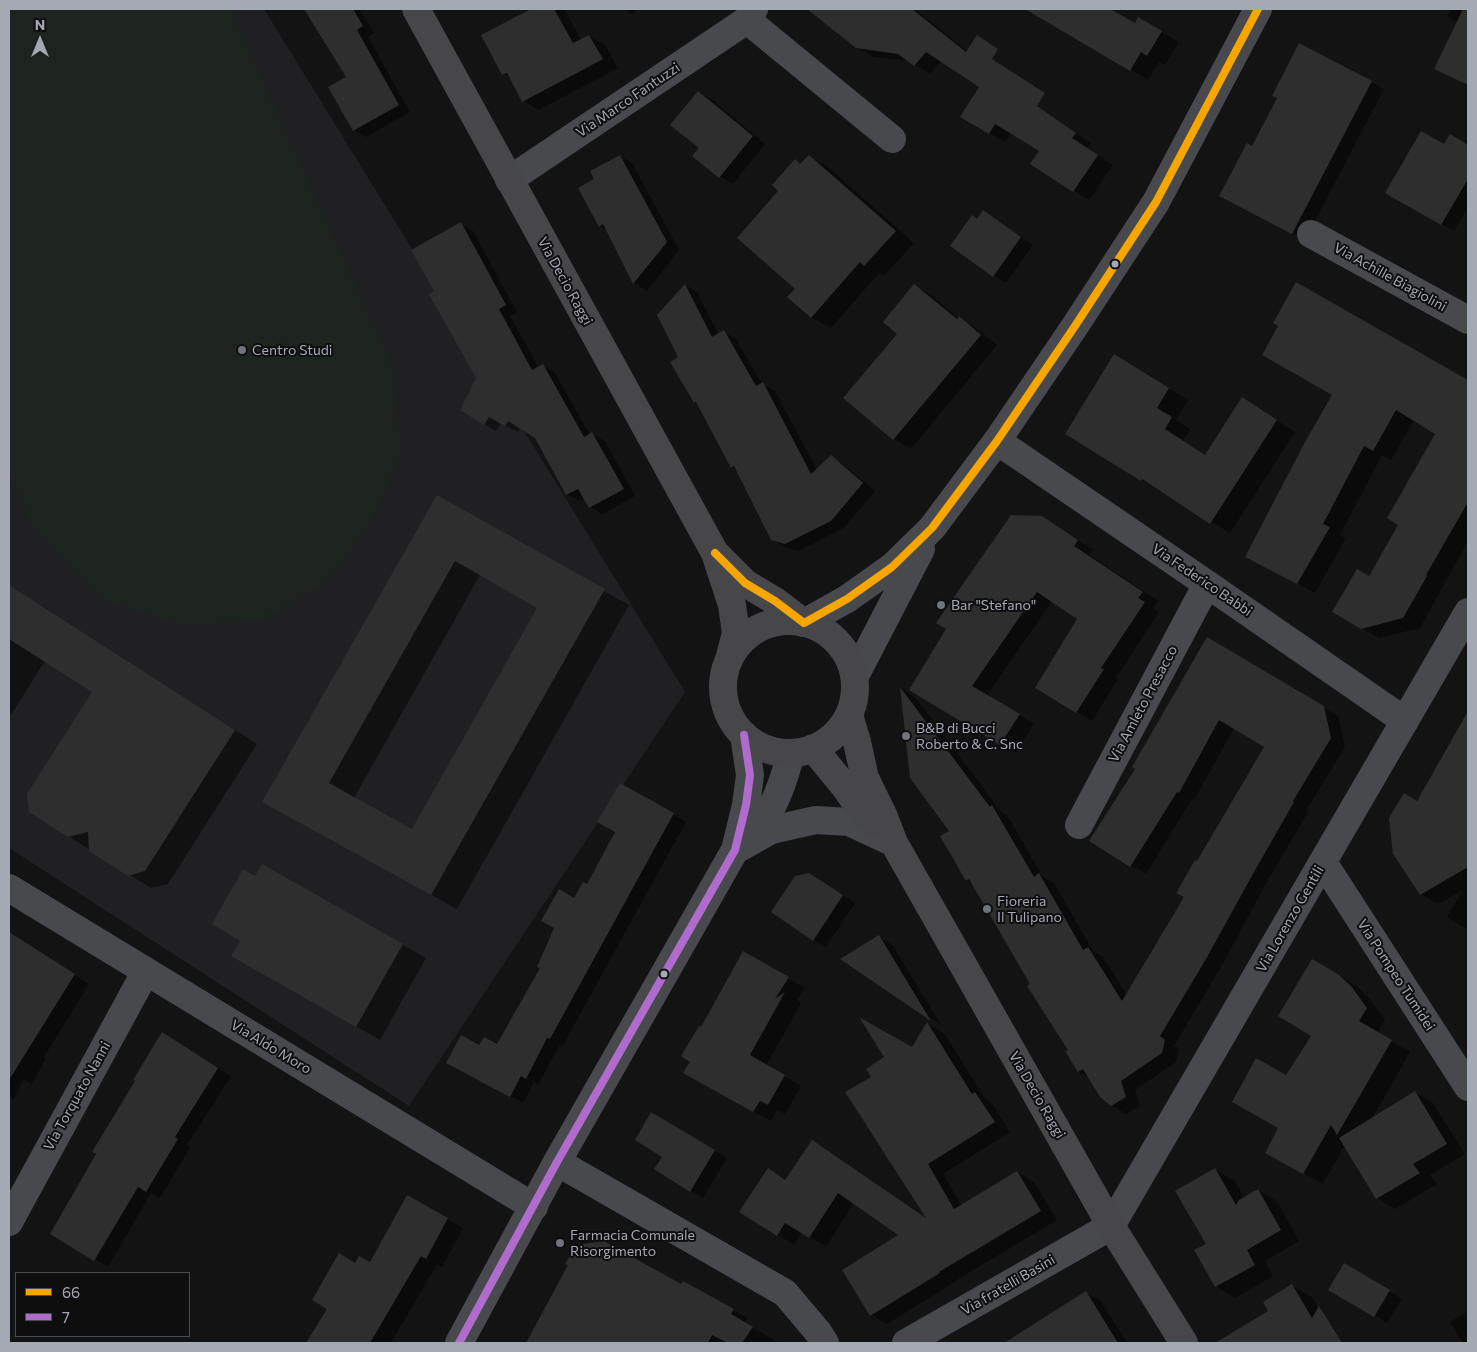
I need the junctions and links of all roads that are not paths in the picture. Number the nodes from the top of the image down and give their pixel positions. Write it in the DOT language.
graph roads {
  1 [pos="416,9"];
  2 [pos="1258,9"];
  3 [pos="751,15"];
  4 [pos="892,139"];
  5 [pos="509,180"];
  6 [pos="1311,234"];
  7 [pos="1468,320"];
  8 [pos="997,441"];
  9 [pos="932,528"];
  10 [pos="715,553"];
  11 [pos="1207,584"];
  12 [pos="1468,612"];
  13 [pos="804,623"];
  14 [pos="729,660"];
  15 [pos="854,676"];
  16 [pos="849,715"];
  17 [pos="1405,721"];
  18 [pos="744,735"];
  19 [pos="802,751"];
  20 [pos="1079,825"];
  21 [pos="894,843"];
  22 [pos="735,850"];
  23 [pos="1323,862"];
  24 [pos="9,888"];
  25 [pos="146,971"];
  26 [pos="1468,1087"];
  27 [pos="557,1162"];
  28 [pos="534,1207"];
  29 [pos="9,1222"];
  30 [pos="1111,1226"];
  31 [pos="458,1343"];
  32 [pos="825,1343"];
  33 [pos="906,1343"];
  34 [pos="1184,1343"];
  1 -- 5 [label="main road, Via Decio Raggi"];
  2 -- 8 [label="street"];
  3 -- 4 [label="street, Via Marco Fantuzzi"];
  3 -- 5 [label="street, Via Marco Fantuzzi"];
  5 -- 10 [label="main road, Via Decio Raggi"];
  6 -- 7 [label="street, Via Achille Biagiolini"];
  8 -- 9 [label="street"];
  8 -- 11 [label="street, Via Federico Babbi"];
  9 -- 13 [label="street"];
  9 -- 15 [label="street"];
  10 -- 13 [label="main road, Via Decio Raggi"];
  10 -- 14 [label="main road, Via Decio Raggi"];
  11 -- 17 [label="street, Via Federico Babbi"];
  11 -- 20 [label="street, Via Amleto Presacco"];
  12 -- 17 [label="street, Via Lorenzo Gentili"];
  13 -- 14 [label="main road, Via Decio Raggi"];
  13 -- 15 [label="main road, Via Decio Raggi"];
  14 -- 18 [label="main road, Via Decio Raggi"];
  15 -- 16 [label="main road, Via Decio Raggi"];
  16 -- 19 [label="main road, Via Decio Raggi"];
  16 -- 21 [label="main road, Via Decio Raggi"];
  17 -- 23 [label="street, Via Lorenzo Gentili"];
  18 -- 19 [label="main road, Via Decio Raggi"];
  18 -- 22 [label="street"];
  19 -- 21 [label="main road, Via Decio Raggi"];
  19 -- 22 [label="street"];
  21 -- 22 [label="street"];
  21 -- 30 [label="main road, Via Decio Raggi"];
  22 -- 27 [label="street"];
  23 -- 26 [label="street, Via Pompeo Tumidei"];
  23 -- 30 [label="street, Via Lorenzo Gentili"];
  24 -- 25 [label="street, Via Aldo Moro"];
  25 -- 28 [label="street, Via Aldo Moro"];
  25 -- 29 [label="street, Via Torquato Nanni"];
  27 -- 28 [label="street"];
  27 -- 32 [label="street"];
  28 -- 31 [label="street"];
  30 -- 33 [label="street, Via fratelli Basini"];
  30 -- 34 [label="main road, Via Decio Raggi"];
}
